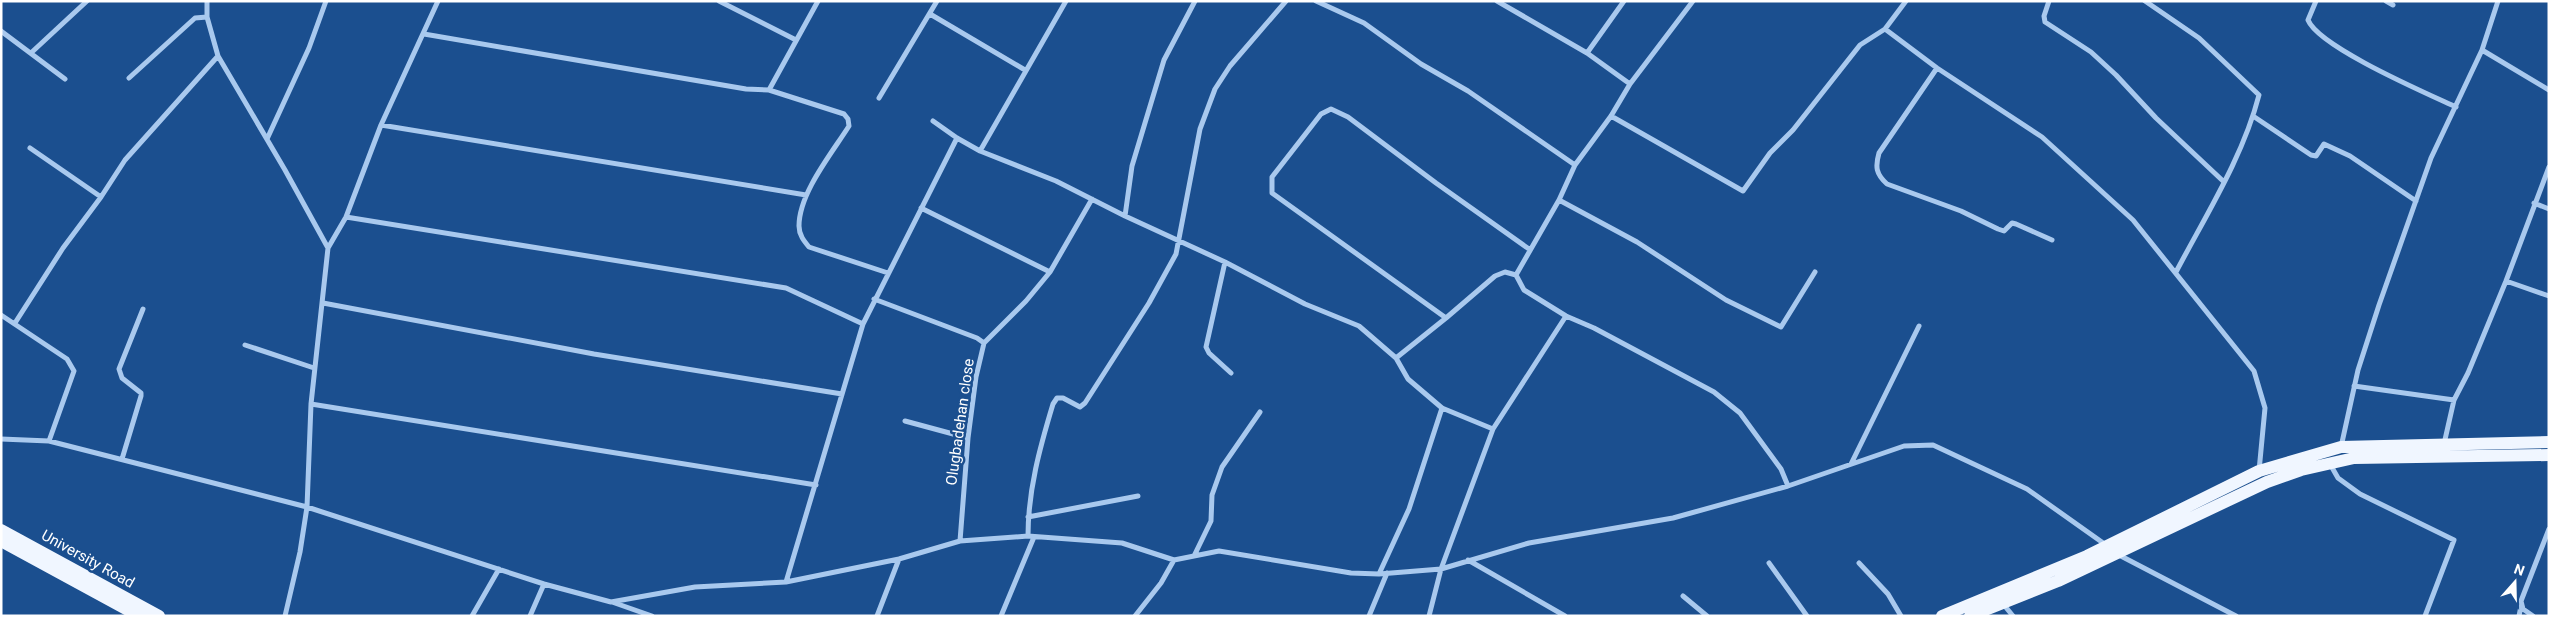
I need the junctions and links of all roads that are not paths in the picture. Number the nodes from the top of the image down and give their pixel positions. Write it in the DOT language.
graph roads {
  1 [pos="87,1"];
  2 [pos="207,1"];
  3 [pos="326,1"];
  4 [pos="438,1"];
  5 [pos="719,1"];
  6 [pos="818,1"];
  7 [pos="937,1"];
  8 [pos="1066,1"];
  9 [pos="1195,1"];
  10 [pos="1286,1"];
  11 [pos="1497,1"];
  12 [pos="1624,1"];
  13 [pos="1693,1"];
  14 [pos="1906,1"];
  15 [pos="2050,1"];
  16 [pos="2145,1"];
  17 [pos="2316,1"];
  18 [pos="2386,1"];
  19 [pos="2498,1"];
  20 [pos="1318,2"];
  21 [pos="2393,5"];
  22 [pos="930,14"];
  23 [pos="207,17"];
  24 [pos="1885,29"];
  25 [pos="1,31"];
  26 [pos="424,34"];
  27 [pos="796,40"];
  28 [pos="2482,50"];
  29 [pos="32,52"];
  30 [pos="1587,53"];
  31 [pos="218,56"];
  32 [pos="1936,68"];
  33 [pos="1025,70"];
  34 [pos="129,78"];
  35 [pos="65,79"];
  36 [pos="1630,84"];
  37 [pos="769,90"];
  38 [pos="2549,90"];
  39 [pos="880,98"];
  40 [pos="2456,107"];
  41 [pos="1610,116"];
  42 [pos="2254,116"];
  43 [pos="934,121"];
  44 [pos="381,125"];
  45 [pos="957,138"];
  46 [pos="267,139"];
  47 [pos="30,148"];
  48 [pos="980,151"];
  49 [pos="1575,165"];
  50 [pos="2549,167"];
  51 [pos="2223,181"];
  52 [pos="806,195"];
  53 [pos="102,197"];
  54 [pos="1092,199"];
  55 [pos="1559,200"];
  56 [pos="2416,201"];
  57 [pos="2534,203"];
  58 [pos="921,208"];
  59 [pos="2549,209"];
  60 [pos="346,216"];
  61 [pos="1126,216"];
  62 [pos="2052,240"];
  63 [pos="1180,241"];
  64 [pos="328,248"];
  65 [pos="1529,248"];
  66 [pos="1225,262"];
  67 [pos="1050,272"];
  68 [pos="1815,272"];
  69 [pos="2176,272"];
  70 [pos="888,273"];
  71 [pos="1516,275"];
  72 [pos="2506,281"];
  73 [pos="2549,296"];
  74 [pos="874,299"];
  75 [pos="323,303"];
  76 [pos="143,309"];
  77 [pos="1,315"];
  78 [pos="1566,316"];
  79 [pos="1446,318"];
  80 [pos="15,324"];
  81 [pos="863,324"];
  82 [pos="1919,326"];
  83 [pos="984,343"];
  84 [pos="245,345"];
  85 [pos="1396,358"];
  86 [pos="314,368"];
  87 [pos="1231,372"];
  88 [pos="2354,386"];
  89 [pos="842,394"];
  90 [pos="2454,400"];
  91 [pos="311,404"];
  92 [pos="1442,408"];
  93 [pos="1260,412"];
  94 [pos="905,421"];
  95 [pos="1493,429"];
  96 [pos="968,438"];
  97 [pos="1,439"];
  98 [pos="49,441"];
  99 [pos="2549,442"];
  100 [pos="2341,447"];
  101 [pos="2444,449"];
  102 [pos="2549,455"];
  103 [pos="122,459"];
  104 [pos="1851,464"];
  105 [pos="2330,464"];
  106 [pos="2259,471"];
  107 [pos="816,485"];
  108 [pos="1788,486"];
  109 [pos="1138,496"];
  110 [pos="306,507"];
  111 [pos="1028,517"];
  112 [pos="2549,529"];
  113 [pos="1,530"];
  114 [pos="1028,536"];
  115 [pos="1034,536"];
  116 [pos="1,541"];
  117 [pos="960,541"];
  118 [pos="2112,550"];
  119 [pos="1194,556"];
  120 [pos="899,559"];
  121 [pos="1174,560"];
  122 [pos="1468,560"];
  123 [pos="1769,563"];
  124 [pos="1859,563"];
  125 [pos="1441,569"];
  126 [pos="499,570"];
  127 [pos="1387,573"];
  128 [pos="1379,574"];
  129 [pos="786,582"];
  130 [pos="544,584"];
  131 [pos="1683,596"];
  132 [pos="1999,598"];
  133 [pos="611,602"];
  134 [pos="2521,605"];
  135 [pos="139,616"];
  136 [pos="159,616"];
  137 [pos="285,616"];
  138 [pos="472,616"];
  139 [pos="530,616"];
  140 [pos="652,616"];
  141 [pos="877,616"];
  142 [pos="1001,616"];
  143 [pos="1135,616"];
  144 [pos="1369,616"];
  145 [pos="1429,616"];
  146 [pos="1565,616"];
  147 [pos="1707,616"];
  148 [pos="1807,616"];
  149 [pos="1901,616"];
  150 [pos="1942,616"];
  151 [pos="1970,616"];
  152 [pos="2013,616"];
  153 [pos="2236,616"];
  154 [pos="2425,616"];
  155 [pos="2519,616"];
  156 [pos="2533,616"];
  1 -- 29 [label="street"];
  2 -- 23 [label="street"];
  3 -- 46 [label="street"];
  4 -- 26 [label="street"];
  5 -- 27 [label="street"];
  6 -- 27 [label="street"];
  7 -- 22 [label="street"];
  8 -- 33 [label="street"];
  9 -- 61 [label="street"];
  10 -- 63 [label="street"];
  11 -- 30 [label="street"];
  12 -- 30 [label="street"];
  13 -- 36 [label="street"];
  14 -- 24 [label="street"];
  15 -- 51 [label="street"];
  16 -- 42 [label="street"];
  17 -- 40 [label="street"];
  18 -- 21 [label="street"];
  19 -- 28 [label="street"];
  20 -- 49 [label="street"];
  22 -- 33 [label="street"];
  22 -- 39 [label="street"];
  23 -- 31 [label="street"];
  23 -- 34 [label="street"];
  24 -- 32 [label="street"];
  24 -- 41 [label="street"];
  25 -- 29 [label="street"];
  26 -- 37 [label="street"];
  26 -- 44 [label="street"];
  27 -- 37 [label="street"];
  28 -- 38 [label="street"];
  28 -- 40 [label="street"];
  29 -- 35 [label="street"];
  30 -- 36 [label="street"];
  31 -- 46 [label="street"];
  31 -- 53 [label="street"];
  32 -- 62 [label="street"];
  32 -- 69 [label="street"];
  33 -- 48 [label="street"];
  36 -- 41 [label="street"];
  37 -- 52 [label="street"];
  40 -- 56 [label="street"];
  41 -- 49 [label="street"];
  42 -- 51 [label="street"];
  42 -- 56 [label="street"];
  43 -- 45 [label="street"];
  44 -- 52 [label="street"];
  44 -- 60 [label="street"];
  45 -- 48 [label="street"];
  45 -- 58 [label="street"];
  46 -- 64 [label="street"];
  47 -- 53 [label="street"];
  48 -- 54 [label="street"];
  49 -- 55 [label="street"];
  50 -- 57 [label="street"];
  51 -- 69 [label="street"];
  52 -- 70 [label="street"];
  53 -- 80 [label="street"];
  54 -- 61 [label="street"];
  54 -- 67 [label="street, Olugbadehan close"];
  55 -- 65 [label="street"];
  55 -- 68 [label="street"];
  56 -- 88 [label="street"];
  57 -- 59 [label="street"];
  57 -- 72 [label="street"];
  58 -- 67 [label="street"];
  58 -- 70 [label="street"];
  60 -- 64 [label="street"];
  60 -- 81 [label="street"];
  61 -- 63 [label="street"];
  63 -- 66 [label="street"];
  63 -- 111 [label="street"];
  64 -- 75 [label="street"];
  65 -- 71 [label="street"];
  65 -- 79 [label="street"];
  66 -- 85 [label="street"];
  66 -- 87 [label="street"];
  67 -- 83 [label="street, Olugbadehan close"];
  69 -- 106 [label="street"];
  70 -- 74 [label="street"];
  71 -- 78 [label="street"];
  71 -- 79 [label="street"];
  72 -- 73 [label="street"];
  72 -- 90 [label="street"];
  74 -- 81 [label="street"];
  74 -- 83 [label="street"];
  75 -- 86 [label="street"];
  75 -- 89 [label="street"];
  76 -- 103 [label="street"];
  77 -- 80 [label="street"];
  78 -- 95 [label="street"];
  78 -- 108 [label="street"];
  79 -- 85 [label="street"];
  80 -- 98 [label="street"];
  81 -- 89 [label="street"];
  82 -- 104 [label="street"];
  83 -- 96 [label="street, Olugbadehan close"];
  84 -- 86 [label="street"];
  85 -- 92 [label="street"];
  86 -- 91 [label="street"];
  88 -- 90 [label="street"];
  88 -- 100 [label="street"];
  89 -- 107 [label="street"];
  90 -- 101 [label="street"];
  91 -- 107 [label="street"];
  91 -- 110 [label="street"];
  92 -- 95 [label="street"];
  92 -- 128 [label="street"];
  93 -- 119 [label="street"];
  94 -- 96 [label="street"];
  95 -- 125 [label="street"];
  96 -- 117 [label="street, Olugbadehan close"];
  97 -- 98 [label="street"];
  98 -- 103 [label="street"];
  99 -- 101 [label="main road"];
  100 -- 101 [label="main road"];
  100 -- 106 [label="main road"];
  101 -- 102 [label="main road"];
  101 -- 105 [label="main road"];
  103 -- 110 [label="street"];
  104 -- 108 [label="street"];
  104 -- 118 [label="street"];
  105 -- 118 [label="main road"];
  105 -- 154 [label="street"];
  106 -- 118 [label="main road"];
  107 -- 129 [label="street"];
  108 -- 122 [label="street"];
  109 -- 111 [label="street"];
  110 -- 126 [label="street"];
  110 -- 137 [label="street"];
  111 -- 114 [label="street"];
  112 -- 134 [label="street"];
  113 -- 136 [label="main road, University Road"];
  114 -- 115 [label="street"];
  114 -- 117 [label="street"];
  115 -- 121 [label="street"];
  115 -- 142 [label="street"];
  116 -- 135 [label="main road, University Road"];
  117 -- 120 [label="street"];
  118 -- 132 [label="main road"];
  118 -- 153 [label="street"];
  119 -- 121 [label="street"];
  119 -- 128 [label="street"];
  120 -- 129 [label="street"];
  120 -- 141 [label="street"];
  121 -- 143 [label="street"];
  122 -- 125 [label="street"];
  122 -- 146 [label="street"];
  123 -- 148 [label="street"];
  124 -- 149 [label="street"];
  125 -- 127 [label="street"];
  125 -- 145 [label="street"];
  126 -- 130 [label="street"];
  126 -- 138 [label="street"];
  127 -- 128 [label="street"];
  127 -- 144 [label="street"];
  129 -- 133 [label="street"];
  130 -- 133 [label="street"];
  130 -- 139 [label="street"];
  131 -- 147 [label="street"];
  132 -- 150 [label="main road"];
  132 -- 151 [label="main road"];
  132 -- 152 [label="street"];
  133 -- 140 [label="street"];
  134 -- 155 [label="street"];
  134 -- 156 [label="street"];
}
